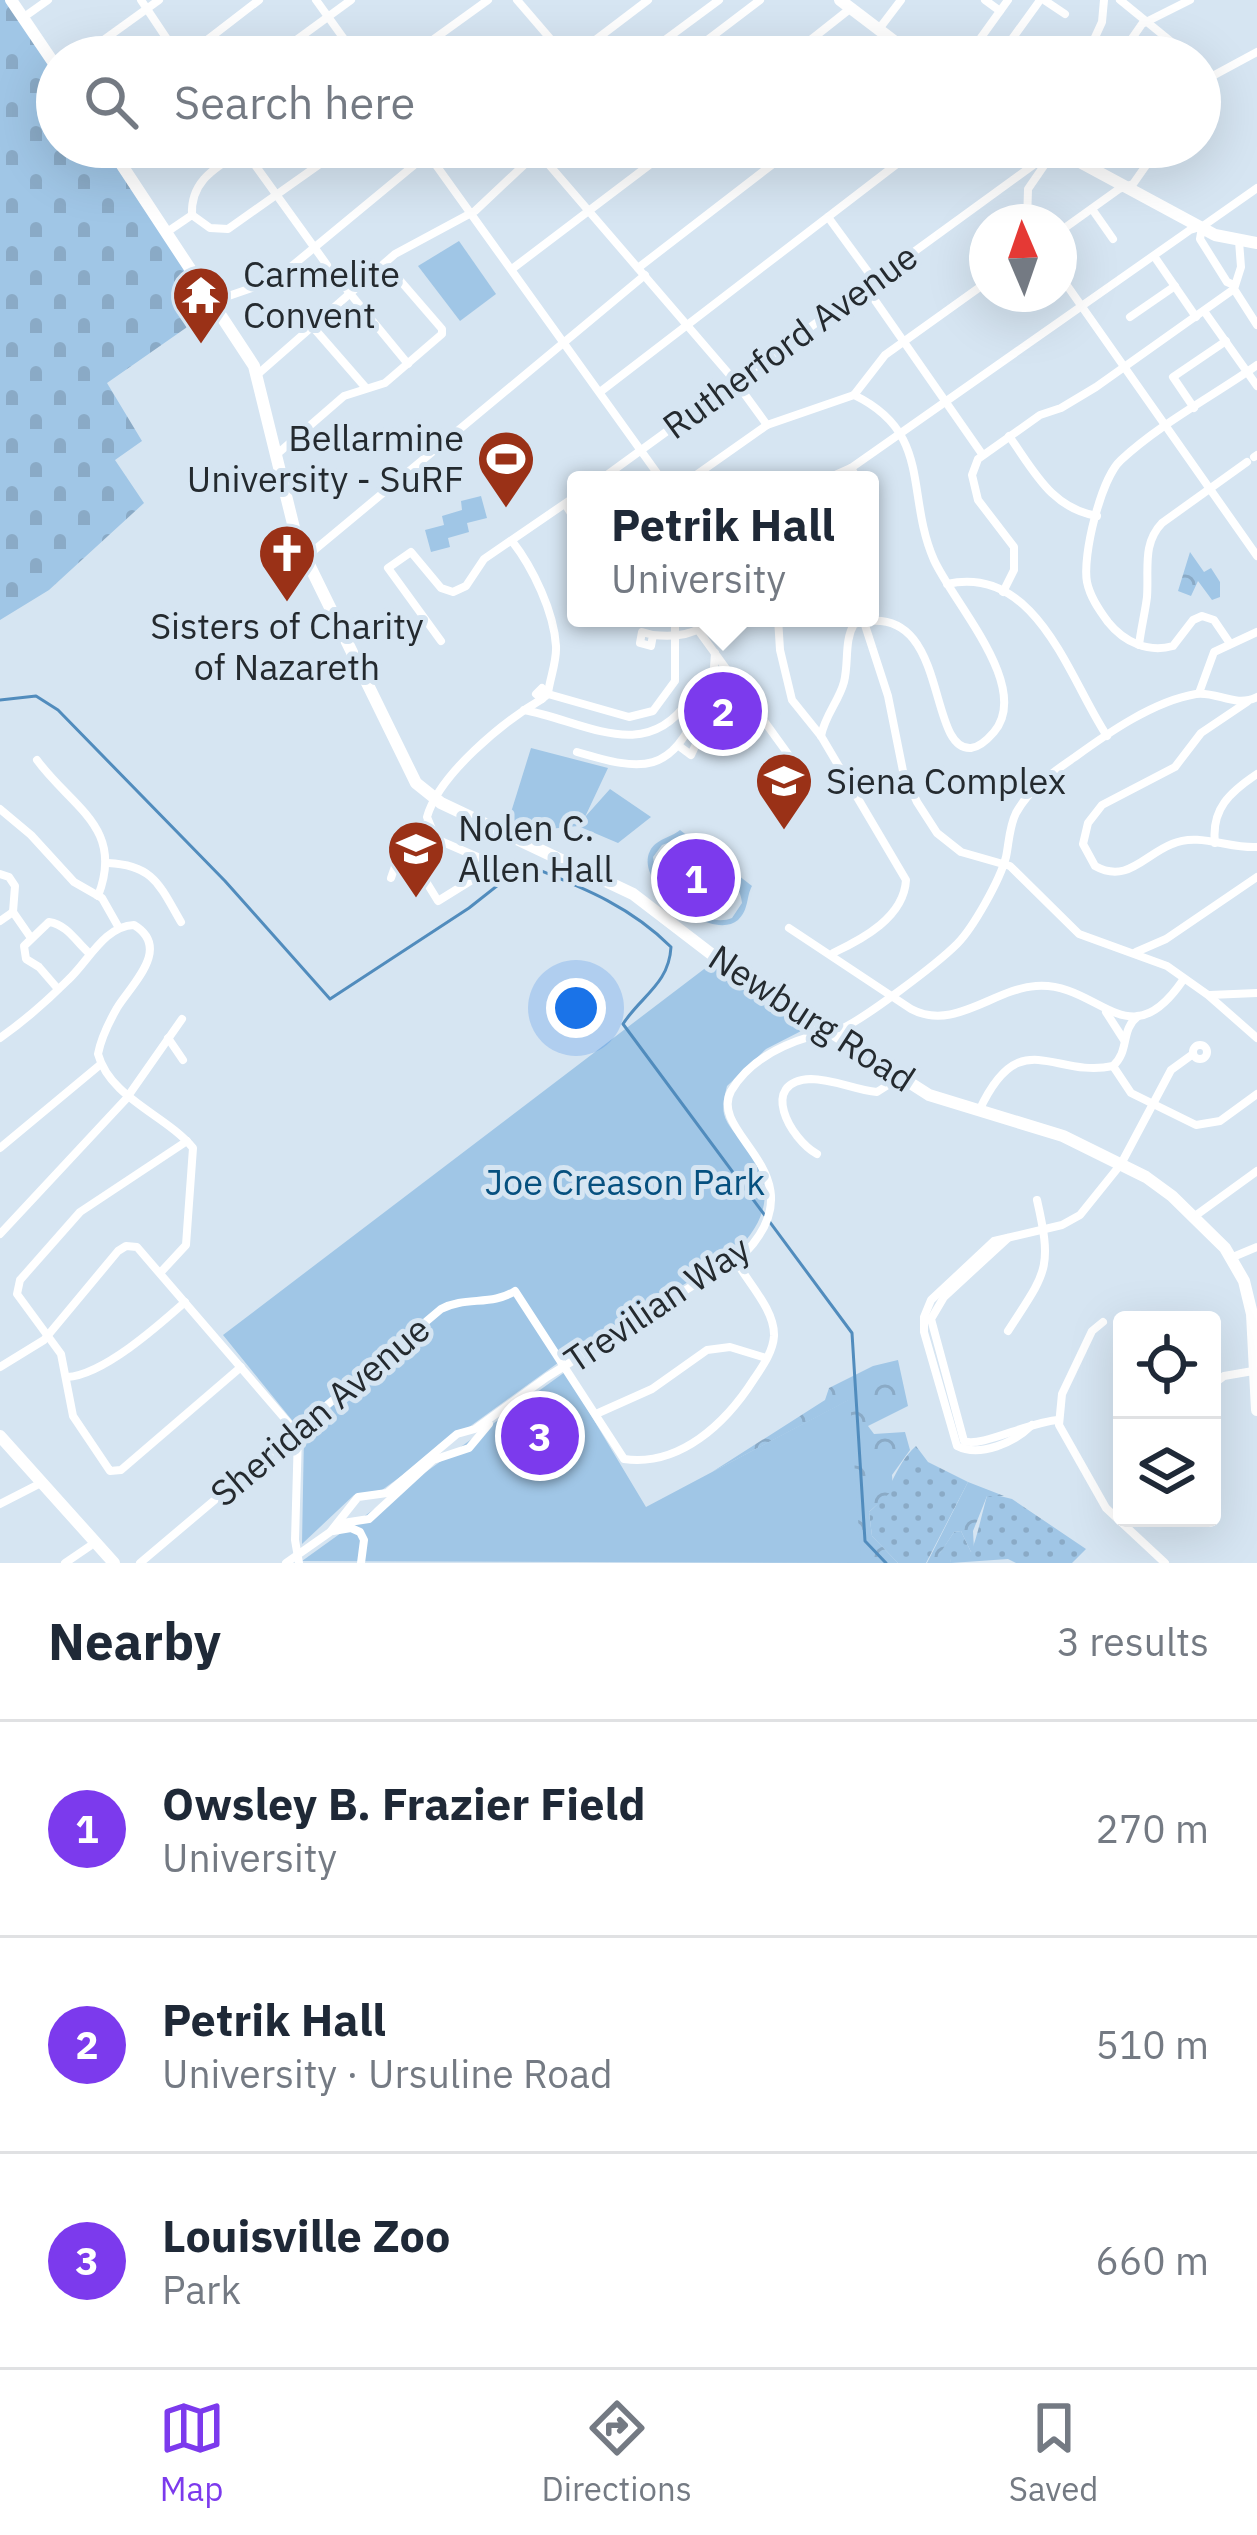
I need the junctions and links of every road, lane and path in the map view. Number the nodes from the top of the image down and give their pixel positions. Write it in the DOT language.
graph roads {
  1 [pos="11,0"];
  2 [pos="48,0"];
  3 [pos="159,0"];
  4 [pos="259,0"];
  5 [pos="316,0"];
  6 [pos="351,0"];
  7 [pos="488,0"];
  8 [pos="648,0"];
  9 [pos="719,0"];
  10 [pos="760,0"];
  11 [pos="902,0"];
  12 [pos="985,0"];
  13 [pos="1007,0"];
  14 [pos="1104,0"];
  15 [pos="1120,0"];
  16 [pos="1190,0"];
  17 [pos="524,2"];
  18 [pos="1041,2"];
  19 [pos="144,4"];
  20 [pos="846,4"];
  21 [pos="1000,11"];
  22 [pos="1065,14"];
  23 [pos="328,16"];
  24 [pos="23,18"];
  25 [pos="1147,22"];
  26 [pos="879,29"];
  27 [pos="105,36"];
  28 [pos="167,36"];
  29 [pos="210,36"];
  30 [pos="301,36"];
  31 [pos="342,36"];
  32 [pos="438,36"];
  33 [pos="549,36"];
  34 [pos="599,36"];
  35 [pos="670,36"];
  36 [pos="713,36"];
  37 [pos="812,36"];
  38 [pos="888,36"];
  39 [pos="982,36"];
  40 [pos="1015,36"];
  41 [pos="1096,36"];
  42 [pos="1136,36"];
  43 [pos="1160,36"];
  44 [pos="36,37"];
  45 [pos="1257,52"];
  46 [pos="1221,72"];
  47 [pos="124,168"];
  48 [pos="218,168"];
  49 [pos="257,168"];
  50 [pos="315,168"];
  51 [pos="407,168"];
  52 [pos="442,168"];
  53 [pos="521,168"];
  54 [pos="554,168"];
  55 [pos="645,168"];
  56 [pos="769,168"];
  57 [pos="892,168"];
  58 [pos="1024,168"];
  59 [pos="1042,168"];
  60 [pos="1092,168"];
  61 [pos="1144,168"];
  62 [pos="1126,186"];
  63 [pos="1257,188"];
  64 [pos="276,196"];
  65 [pos="1028,204"];
  66 [pos="1093,209"];
  67 [pos="589,211"];
  68 [pos="472,214"];
  69 [pos="192,215"];
  70 [pos="828,217"];
  71 [pos="1077,220"];
  72 [pos="1203,226"];
  73 [pos="166,232"];
  74 [pos="1113,239"];
  75 [pos="1239,241"];
  76 [pos="1257,242"];
  77 [pos="315,248"];
  78 [pos="1154,256"];
  79 [pos="385,262"];
  80 [pos="327,265"];
  81 [pos="512,269"];
  82 [pos="641,272"];
  83 [pos="334,274"];
  84 [pos="874,280"];
  85 [pos="865,286"];
  86 [pos="1175,286"];
  87 [pos="1234,289"];
  88 [pos="348,295"];
  89 [pos="969,295"];
  90 [pos="1077,300"];
  91 [pos="214,301"];
  92 [pos="1081,306"];
  93 [pos="1200,314"];
  94 [pos="1130,317"];
  95 [pos="688,325"];
  96 [pos="1257,325"];
  97 [pos="312,326"];
  98 [pos="562,340"];
  99 [pos="904,340"];
  100 [pos="1226,341"];
  101 [pos="408,364"];
  102 [pos="1257,365"];
  103 [pos="1124,367"];
  104 [pos="1247,372"];
  105 [pos="257,374"];
  106 [pos="735,381"];
  107 [pos="1257,386"];
  108 [pos="366,388"];
  109 [pos="600,392"];
  110 [pos="854,395"];
  111 [pos="946,401"];
  112 [pos="1194,408"];
  113 [pos="767,425"];
  114 [pos="1166,428"];
  115 [pos="902,433"];
  116 [pos="1009,436"];
  117 [pos="640,450"];
  118 [pos="982,454"];
  119 [pos="276,455"];
  120 [pos="1252,458"];
  121 [pos="851,469"];
  122 [pos="612,471"];
  123 [pos="655,471"];
  124 [pos="701,471"];
  125 [pos="846,471"];
  126 [pos="1210,489"];
  127 [pos="565,504"];
  128 [pos="567,507"];
  129 [pos="1097,516"];
  130 [pos="512,542"];
  131 [pos="1257,556"];
  132 [pos="305,558"];
  133 [pos="947,584"];
  134 [pos="1004,592"];
  135 [pos="879,623"];
  136 [pos="675,627"];
  137 [pos="777,627"];
  138 [pos="852,627"];
  139 [pos="865,627"];
  140 [pos="702,628"];
  141 [pos="1257,632"];
  142 [pos="653,634"];
  143 [pos="676,637"];
  144 [pos="441,641"];
  145 [pos="1229,642"];
  146 [pos="1139,645"];
  147 [pos="715,651"];
  148 [pos="543,693"];
  149 [pos="1199,693"];
  150 [pos="1257,697"];
  151 [pos="1247,702"];
  152 [pos="706,706"];
  153 [pos="523,709"];
  154 [pos="828,712"];
  155 [pos="803,713"];
  156 [pos="821,736"];
  157 [pos="1107,736"];
  158 [pos="679,746"];
  159 [pos="577,752"];
  160 [pos="37,760"];
  161 [pos="789,762"];
  162 [pos="1257,775"];
  163 [pos="435,800"];
  164 [pos="0,809"];
  165 [pos="428,823"];
  166 [pos="436,839"];
  167 [pos="1215,843"];
  168 [pos="1257,847"];
  169 [pos="108,863"];
  170 [pos="1004,863"];
  171 [pos="0,874"];
  172 [pos="1257,877"];
  173 [pos="391,878"];
  174 [pos="1253,889"];
  175 [pos="98,896"];
  176 [pos="13,912"];
  177 [pos="0,921"];
  178 [pos="181,922"];
  179 [pos="119,928"];
  180 [pos="789,928"];
  181 [pos="31,938"];
  182 [pos="1159,943"];
  183 [pos="1134,952"];
  184 [pos="90,953"];
  185 [pos="831,954"];
  186 [pos="1166,966"];
  187 [pos="1183,980"];
  188 [pos="58,989"];
  189 [pos="1257,993"];
  190 [pos="891,994"];
  191 [pos="1208,994"];
  192 [pos="1105,1011"];
  193 [pos="1138,1016"];
  194 [pos="182,1018"];
  195 [pos="830,1033"];
  196 [pos="0,1038"];
  197 [pos="168,1038"];
  198 [pos="1257,1038"];
  199 [pos="1125,1041"];
  200 [pos="1193,1054"];
  201 [pos="183,1060"];
  202 [pos="101,1064"];
  203 [pos="1113,1066"];
  204 [pos="899,1078"];
  205 [pos="128,1094"];
  206 [pos="1257,1094"];
  207 [pos="1153,1105"];
  208 [pos="979,1113"];
  209 [pos="187,1141"];
  210 [pos="0,1148"];
  211 [pos="817,1154"];
  212 [pos="1121,1164"];
  213 [pos="1257,1171"];
  214 [pos="1037,1200"];
  215 [pos="1196,1216"];
  216 [pos="1043,1229"];
  217 [pos="0,1234"];
  218 [pos="1257,1247"];
  219 [pos="1233,1258"];
  220 [pos="736,1261"];
  221 [pos="160,1272"];
  222 [pos="185,1301"];
  223 [pos="1103,1322"];
  224 [pos="1008,1331"];
  225 [pos="49,1336"];
  226 [pos="766,1358"];
  227 [pos="565,1366"];
  228 [pos="0,1367"];
  229 [pos="241,1367"];
  230 [pos="1255,1374"];
  231 [pos="67,1377"];
  232 [pos="1221,1377"];
  233 [pos="1257,1410"];
  234 [pos="497,1413"];
  235 [pos="596,1414"];
  236 [pos="1059,1420"];
  237 [pos="296,1430"];
  238 [pos="457,1434"];
  239 [pos="0,1436"];
  240 [pos="0,1448"];
  241 [pos="470,1448"];
  242 [pos="39,1485"];
  243 [pos="0,1504"];
  244 [pos="352,1504"];
  245 [pos="360,1520"];
  246 [pos="332,1531"];
  247 [pos="90,1546"];
  248 [pos="298,1560"];
  249 [pos="65,1563"];
  250 [pos="104,1563"];
  251 [pos="114,1563"];
  252 [pos="140,1563"];
  253 [pos="286,1563"];
  254 [pos="361,1563"];
  255 [pos="1166,1563"];
  1 -- 24 [label="main road"];
  2 -- 24 [label="street"];
  3 -- 19 [label="street"];
  4 -- 29 [label="street"];
  5 -- 23 [label="street"];
  6 -- 23 [label="street"];
  7 -- 32 [label="street"];
  8 -- 34 [label="street"];
  9 -- 35 [label="street"];
  10 -- 36 [label="street"];
  11 -- 26 [label="street"];
  12 -- 21 [label="street"];
  13 -- 21 [label="street"];
  14 -- 41 [label="street"];
  15 -- 25 [label="street"];
  16 -- 25 [label="street"];
  17 -- 33 [label="street"];
  18 -- 22 [label="street"];
  18 -- 40 [label="street"];
  19 -- 27 [label="street"];
  19 -- 28 [label="street"];
  20 -- 26 [label="main road"];
  20 -- 37 [label="street"];
  21 -- 39 [label="street"];
  23 -- 30 [label="street"];
  23 -- 31 [label="street"];
  24 -- 44 [label="main road"];
  25 -- 42 [label="street"];
  25 -- 43 [label="street"];
  26 -- 38 [label="main road"];
  45 -- 46 [label="street"];
  47 -- 73 [label="main road, Newburg Road"];
  48 -- 69 [label="street"];
  49 -- 64 [label="street"];
  50 -- 64 [label="street"];
  51 -- 77 [label="street"];
  52 -- 68 [label="street"];
  53 -- 68 [label="street"];
  54 -- 67 [label="street"];
  55 -- 67 [label="street"];
  56 -- 82 [label="street"];
  57 -- 70 [label="street"];
  58 -- 84 [label="street, Rutherford Avenue"];
  59 -- 65 [label="street"];
  60 -- 62 [label="main road"];
  61 -- 62 [label="street"];
  62 -- 66 [label="street"];
  62 -- 72 [label="main road"];
  63 -- 72 [label="street"];
  64 -- 69 [label="street"];
  64 -- 77 [label="street"];
  66 -- 71 [label="street"];
  66 -- 74 [label="street"];
  67 -- 81 [label="street"];
  67 -- 82 [label="street"];
  68 -- 79 [label="street"];
  68 -- 81 [label="street"];
  69 -- 73 [label="street"];
  70 -- 84 [label="street"];
  70 -- 95 [label="street"];
  72 -- 75 [label="main road"];
  72 -- 78 [label="street"];
  72 -- 87 [label="street"];
  73 -- 91 [label="main road, Newburg Road"];
  75 -- 76 [label="main road"];
  75 -- 87 [label="street"];
  77 -- 80 [label="street"];
  77 -- 91 [label="street"];
  78 -- 86 [label="street"];
  78 -- 92 [label="street"];
  79 -- 88 [label="street"];
  79 -- 101 [label="street"];
  81 -- 98 [label="street"];
  82 -- 95 [label="street"];
  82 -- 98 [label="street"];
  83 -- 88 [label="street"];
  84 -- 85 [label="street, Rutherford Avenue"];
  85 -- 99 [label="street"];
  85 -- 106 [label="street, Rutherford Avenue"];
  86 -- 93 [label="street"];
  86 -- 94 [label="street"];
  87 -- 93 [label="street"];
  87 -- 96 [label="street"];
  88 -- 97 [label="street"];
  88 -- 101 [label="street"];
  89 -- 99 [label="street"];
  90 -- 92 [label="street"];
  91 -- 105 [label="main road, Newburg Road"];
  92 -- 103 [label="street"];
  92 -- 111 [label="street"];
  93 -- 100 [label="street"];
  93 -- 103 [label="street"];
  95 -- 106 [label="street"];
  95 -- 109 [label="street"];
  97 -- 105 [label="street"];
  97 -- 108 [label="street"];
  98 -- 109 [label="street"];
  98 -- 132 [label="street"];
  99 -- 110 [label="street"];
  99 -- 111 [label="street"];
  100 -- 104 [label="street"];
  100 -- 112 [label="street"];
  101 -- 108 [label="street"];
  102 -- 104 [label="street"];
  103 -- 114 [label="street"];
  103 -- 116 [label="street"];
  104 -- 107 [label="street"];
  104 -- 112 [label="street"];
  105 -- 119 [label="main road, Newburg Road"];
  106 -- 113 [label="street"];
  106 -- 117 [label="street, Rutherford Avenue"];
  108 -- 119 [label="street"];
  109 -- 117 [label="street"];
  110 -- 113 [label="street"];
  110 -- 115 [label="street"];
  111 -- 115 [label="street"];
  111 -- 118 [label="street"];
  112 -- 114 [label="street"];
  113 -- 124 [label="street"];
  114 -- 126 [label="street"];
  114 -- 129 [label="street"];
  115 -- 121 [label="street"];
  115 -- 133 [label="street"];
  116 -- 118 [label="street"];
  116 -- 129 [label="street"];
  117 -- 122 [label="street, Rutherford Avenue"];
  117 -- 123 [label="street"];
  118 -- 134 [label="street"];
  119 -- 132 [label="main road, Newburg Road"];
  120 -- 126 [label="street"];
  121 -- 125 [label="street"];
  126 -- 131 [label="street"];
  126 -- 146 [label="street"];
  127 -- 128 [label="street"];
  127 -- 130 [label="street"];
  129 -- 146 [label="street"];
  130 -- 144 [label="street"];
  130 -- 148 [label="street"];
  132 -- 163 [label="main road, Newburg Road"];
  133 -- 134 [label="street"];
  133 -- 135 [label="street"];
  134 -- 157 [label="street"];
  136 -- 143 [label="street"];
  137 -- 155 [label="street"];
  138 -- 154 [label="street"];
  139 -- 170 [label="street"];
  140 -- 143 [label="street"];
  140 -- 147 [label="street"];
  141 -- 145 [label="street"];
  142 -- 143 [label="street"];
  143 -- 148 [label="street"];
  145 -- 146 [label="street"];
  145 -- 149 [label="street"];
  147 -- 152 [label="street"];
  147 -- 161 [label="street"];
  148 -- 153 [label="street"];
  149 -- 151 [label="street"];
  149 -- 157 [label="street, Trevilian Way"];
  150 -- 151 [label="street"];
  151 -- 167 [label="street"];
  152 -- 153 [label="street"];
  152 -- 158 [label="street"];
  152 -- 158 [label="street"];
  153 -- 163 [label="street"];
  154 -- 155 [label="street"];
  154 -- 156 [label="street"];
  155 -- 156 [label="street"];
  156 -- 185 [label="street"];
  157 -- 170 [label="street, Trevilian Way"];
  158 -- 159 [label="street"];
  160 -- 169 [label="street"];
  162 -- 167 [label="street"];
  163 -- 165 [label="street"];
  163 -- 195 [label="main road, Newburg Road"];
  164 -- 175 [label="street"];
  165 -- 166 [label="street"];
  165 -- 173 [label="street"];
  166 -- 166 [label="street"];
  167 -- 168 [label="street"];
  169 -- 175 [label="street"];
  169 -- 178 [label="street"];
  170 -- 183 [label="street"];
  170 -- 190 [label="street, Trevilian Way"];
  171 -- 176 [label="street"];
  172 -- 174 [label="street"];
  174 -- 182 [label="street"];
  175 -- 179 [label="street"];
  176 -- 177 [label="street"];
  176 -- 181 [label="street"];
  179 -- 184 [label="street"];
  179 -- 202 [label="street"];
  180 -- 185 [label="street"];
  181 -- 184 [label="street"];
  181 -- 188 [label="street"];
  182 -- 183 [label="street"];
  182 -- 186 [label="street"];
  183 -- 186 [label="street"];
  184 -- 188 [label="street"];
  185 -- 190 [label="street"];
  186 -- 187 [label="street"];
  187 -- 191 [label="street"];
  187 -- 193 [label="street"];
  188 -- 196 [label="street"];
  189 -- 191 [label="street"];
  190 -- 192 [label="street"];
  190 -- 195 [label="street, Trevilian Way"];
  191 -- 198 [label="street"];
  192 -- 193 [label="street"];
  192 -- 199 [label="street"];
  193 -- 199 [label="street"];
  194 -- 197 [label="street"];
  195 -- 204 [label="main road, Newburg Road"];
  195 -- 220 [label="street, Trevilian Way"];
  197 -- 201 [label="street"];
  197 -- 205 [label="street"];
  199 -- 203 [label="street"];
  200 -- 207 [label="street"];
  202 -- 205 [label="street"];
  202 -- 210 [label="street"];
  203 -- 207 [label="street"];
  203 -- 208 [label="street"];
  204 -- 208 [label="main road, Newburg Road"];
  204 -- 211 [label="street"];
  205 -- 209 [label="street"];
  205 -- 217 [label="street"];
  206 -- 207 [label="street"];
  207 -- 212 [label="street"];
  208 -- 212 [label="main road, Newburg Road"];
  209 -- 221 [label="street"];
  209 -- 225 [label="street"];
  212 -- 215 [label="main road, Newburg Road"];
  212 -- 216 [label="street"];
  213 -- 215 [label="street"];
  214 -- 216 [label="street"];
  215 -- 219 [label="main road, Newburg Road"];
  216 -- 224 [label="street"];
  216 -- 236 [label="street"];
  218 -- 219 [label="street"];
  219 -- 230 [label="main road, Newburg Road"];
  220 -- 226 [label="street"];
  220 -- 227 [label="street, Trevilian Way"];
  221 -- 222 [label="street"];
  221 -- 225 [label="street"];
  222 -- 229 [label="street"];
  222 -- 231 [label="street"];
  223 -- 236 [label="street"];
  225 -- 228 [label="street"];
  225 -- 231 [label="street"];
  226 -- 235 [label="street"];
  226 -- 235 [label="street"];
  227 -- 234 [label="street, Trevilian Way"];
  227 -- 235 [label="street"];
  227 -- 237 [label="street, Sheridan Avenue"];
  229 -- 231 [label="street"];
  229 -- 237 [label="street"];
  230 -- 232 [label="street"];
  230 -- 233 [label="main road, Newburg Road"];
  234 -- 238 [label="street, Trevilian Way"];
  234 -- 241 [label="street, Trevilian Way"];
  236 -- 255 [label="street"];
  237 -- 248 [label="street"];
  237 -- 252 [label="street, Sheridan Avenue"];
  238 -- 241 [label="street"];
  238 -- 244 [label="street, Trevilian Way"];
  239 -- 242 [label="main road"];
  240 -- 242 [label="main road"];
  241 -- 245 [label="street, Trevilian Way"];
  242 -- 243 [label="street"];
  242 -- 247 [label="main road"];
  242 -- 251 [label="main road"];
  244 -- 245 [label="street"];
  244 -- 246 [label="street, Trevilian Way"];
  245 -- 246 [label="street, Trevilian Way"];
  246 -- 248 [label="street, Trevilian Way"];
  246 -- 254 [label="street"];
  247 -- 249 [label="street"];
  247 -- 250 [label="main road"];
  248 -- 253 [label="street, Trevilian Way"];
}
